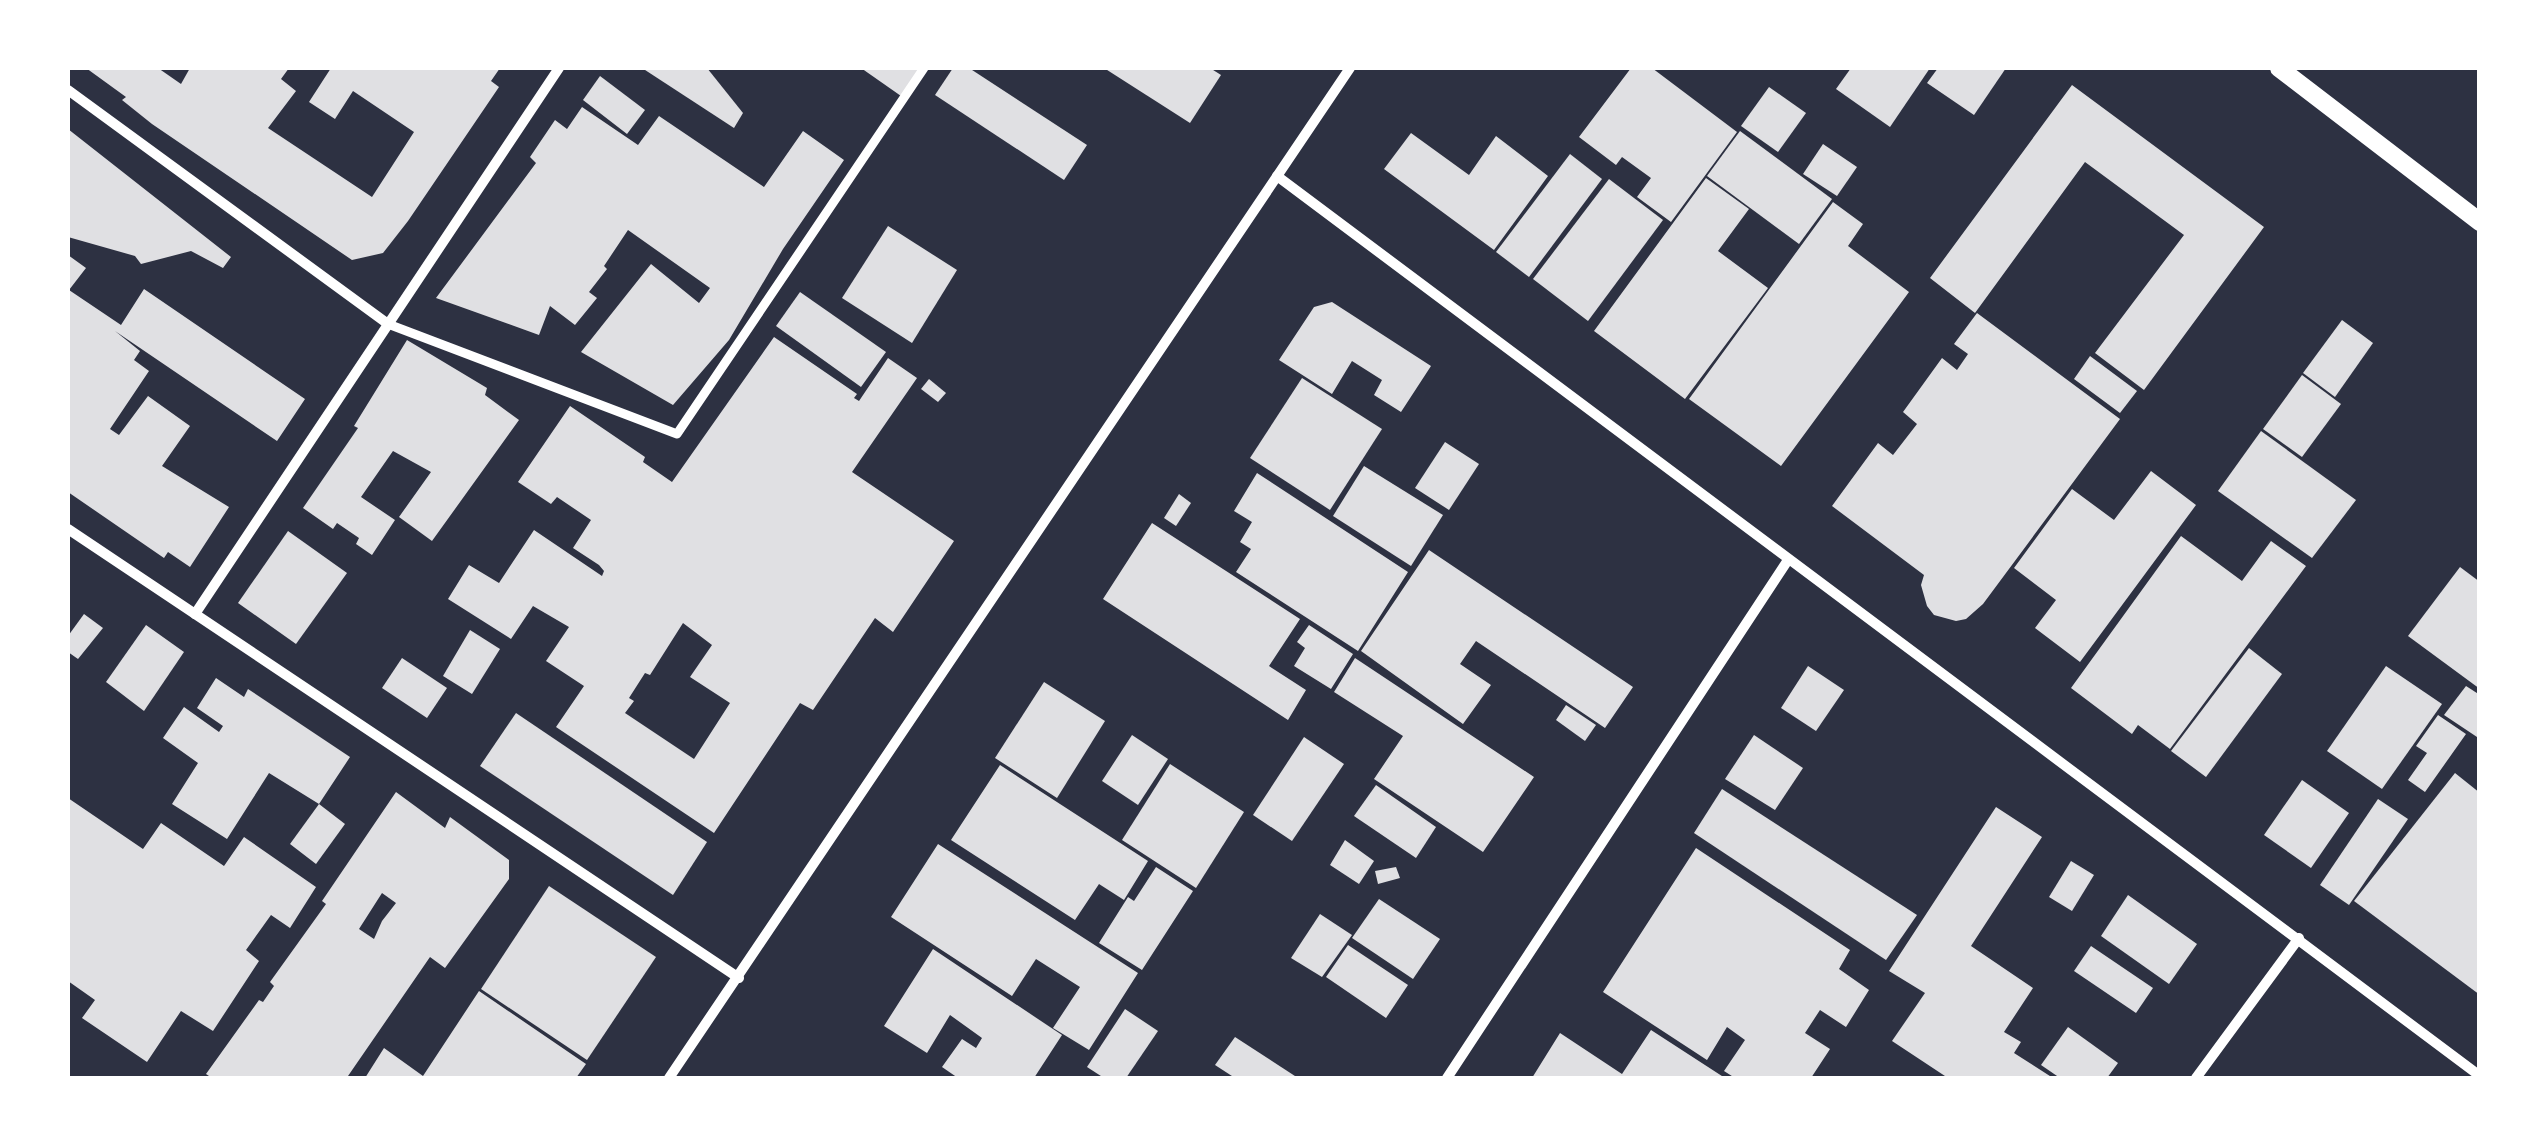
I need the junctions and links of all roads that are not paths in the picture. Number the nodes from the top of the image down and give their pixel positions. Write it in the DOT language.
graph roads {
  1 [pos="559,68"];
  2 [pos="924,68"];
  3 [pos="1350,68"];
  4 [pos="2279,68"];
  5 [pos="68,90"];
  6 [pos="1277,176"];
  7 [pos="2480,222"];
  8 [pos="388,324"];
  9 [pos="68,529"];
  10 [pos="1788,560"];
  11 [pos="195,614"];
  12 [pos="2298,938"];
  13 [pos="738,978"];
  14 [pos="2480,1076"];
  15 [pos="669,1078"];
  16 [pos="1447,1078"];
  17 [pos="2196,1078"];
  1 -- 8 [label="street"];
  2 -- 8 [label="street"];
  3 -- 6 [label="street"];
  4 -- 7 [label="street"];
  5 -- 8 [label="street"];
  6 -- 10 [label="street"];
  6 -- 13 [label="street"];
  8 -- 11 [label="street"];
  9 -- 11 [label="street"];
  10 -- 12 [label="street"];
  10 -- 16 [label="street"];
  11 -- 13 [label="street"];
  12 -- 14 [label="street"];
  12 -- 17 [label="street"];
  13 -- 15 [label="street"];
}
